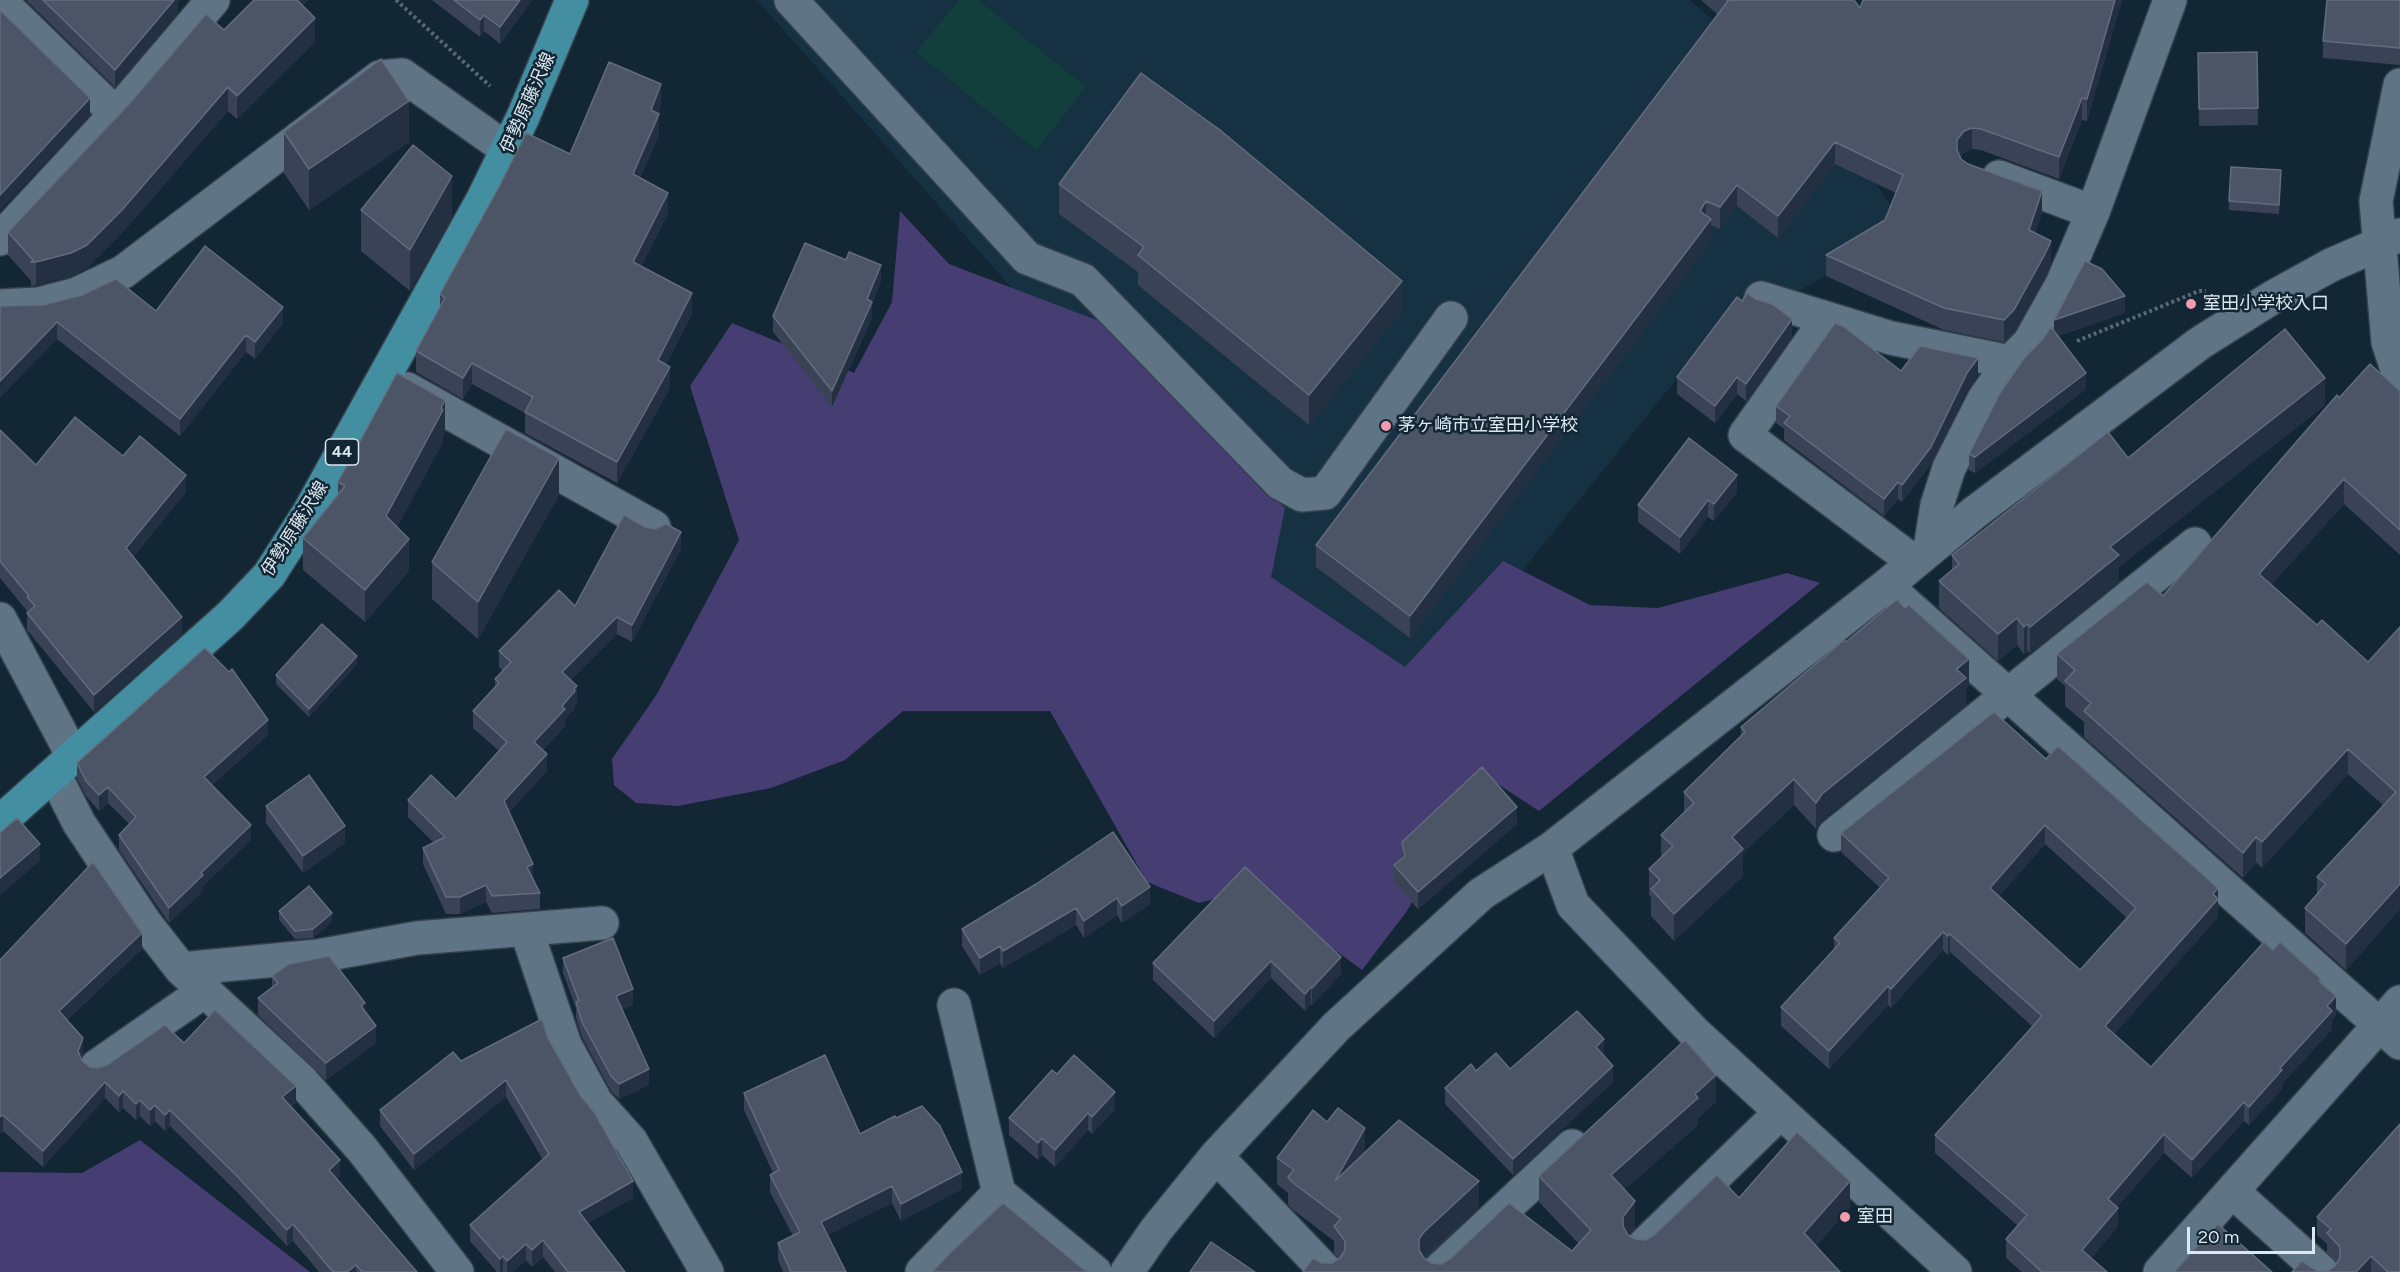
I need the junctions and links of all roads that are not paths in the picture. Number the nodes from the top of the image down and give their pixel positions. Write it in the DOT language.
graph roads {
  1 [pos="213,0"];
  2 [pos="572,0"];
  3 [pos="790,0"];
  4 [pos="2170,0"];
  5 [pos="0,1"];
  6 [pos="2400,85"];
  7 [pos="116,114"];
  8 [pos="508,150"];
  9 [pos="1975,168"];
  10 [pos="2094,212"];
  11 [pos="0,239"];
  12 [pos="2390,239"];
  13 [pos="1761,298"];
  14 [pos="0,306"];
  15 [pos="1451,318"];
  16 [pos="1827,319"];
  17 [pos="2010,362"];
  18 [pos="384,376"];
  19 [pos="2400,378"];
  20 [pos="654,527"];
  21 [pos="2195,544"];
  22 [pos="1922,555"];
  23 [pos="1886,586"];
  24 [pos="0,619"];
  25 [pos="2009,694"];
  26 [pos="64,765"];
  27 [pos="0,822"];
  28 [pos="1834,835"];
  29 [pos="1552,848"];
  30 [pos="602,922"];
  31 [pos="526,929"];
  32 [pos="181,969"];
  33 [pos="206,990"];
  34 [pos="954,1005"];
  35 [pos="2393,1023"];
  36 [pos="1694,1032"];
  37 [pos="1668,1056"];
  38 [pos="98,1066"];
  39 [pos="1780,1113"];
  40 [pos="1591,1128"];
  41 [pos="1216,1156"];
  42 [pos="2232,1191"];
  43 [pos="999,1193"];
  44 [pos="1641,1248"];
  45 [pos="457,1272"];
  46 [pos="707,1272"];
  47 [pos="922,1272"];
  48 [pos="1095,1272"];
  49 [pos="1127,1272"];
  50 [pos="1327,1272"];
  51 [pos="1437,1272"];
  52 [pos="1955,1272"];
  53 [pos="2160,1272"];
  54 [pos="2322,1272"];
  1 -- 7 [label="street"];
  2 -- 8 [label="main road, 伊勢原藤沢線 / 44"];
  3 -- 15 [label="street"];
  4 -- 10 [label="street"];
  5 -- 7 [label="street"];
  6 -- 12 [label="street"];
  7 -- 11 [label="street"];
  8 -- 14 [label="street"];
  8 -- 18 [label="main road, 伊勢原藤沢線 / 44"];
  9 -- 10 [label="street"];
  10 -- 17 [label="street"];
  12 -- 19 [label="street"];
  12 -- 22 [label="street"];
  13 -- 16 [label="street"];
  16 -- 17 [label="street"];
  16 -- 22 [label="street"];
  17 -- 22 [label="street"];
  18 -- 20 [label="street"];
  18 -- 26 [label="main road, 伊勢原藤沢線 / 44"];
  21 -- 25 [label="street"];
  22 -- 23 [label="street"];
  23 -- 25 [label="street"];
  23 -- 29 [label="street"];
  24 -- 26 [label="street"];
  25 -- 28 [label="street"];
  25 -- 35 [label="street"];
  26 -- 27 [label="main road, 伊勢原藤沢線 / 44"];
  26 -- 32 [label="street"];
  29 -- 36 [label="street"];
  29 -- 41 [label="street"];
  30 -- 31 [label="street"];
  31 -- 32 [label="street"];
  31 -- 46 [label="street"];
  32 -- 33 [label="street"];
  33 -- 38 [label="street"];
  33 -- 45 [label="street"];
  34 -- 43 [label="street"];
  35 -- 42 [label="street"];
  36 -- 37 [label="street"];
  36 -- 39 [label="street"];
  39 -- 44 [label="street"];
  39 -- 52 [label="street"];
  40 -- 51 [label="street"];
  41 -- 49 [label="street"];
  41 -- 50 [label="street"];
  42 -- 53 [label="street"];
  42 -- 54 [label="street"];
  43 -- 47 [label="street"];
  43 -- 48 [label="street"];
}
